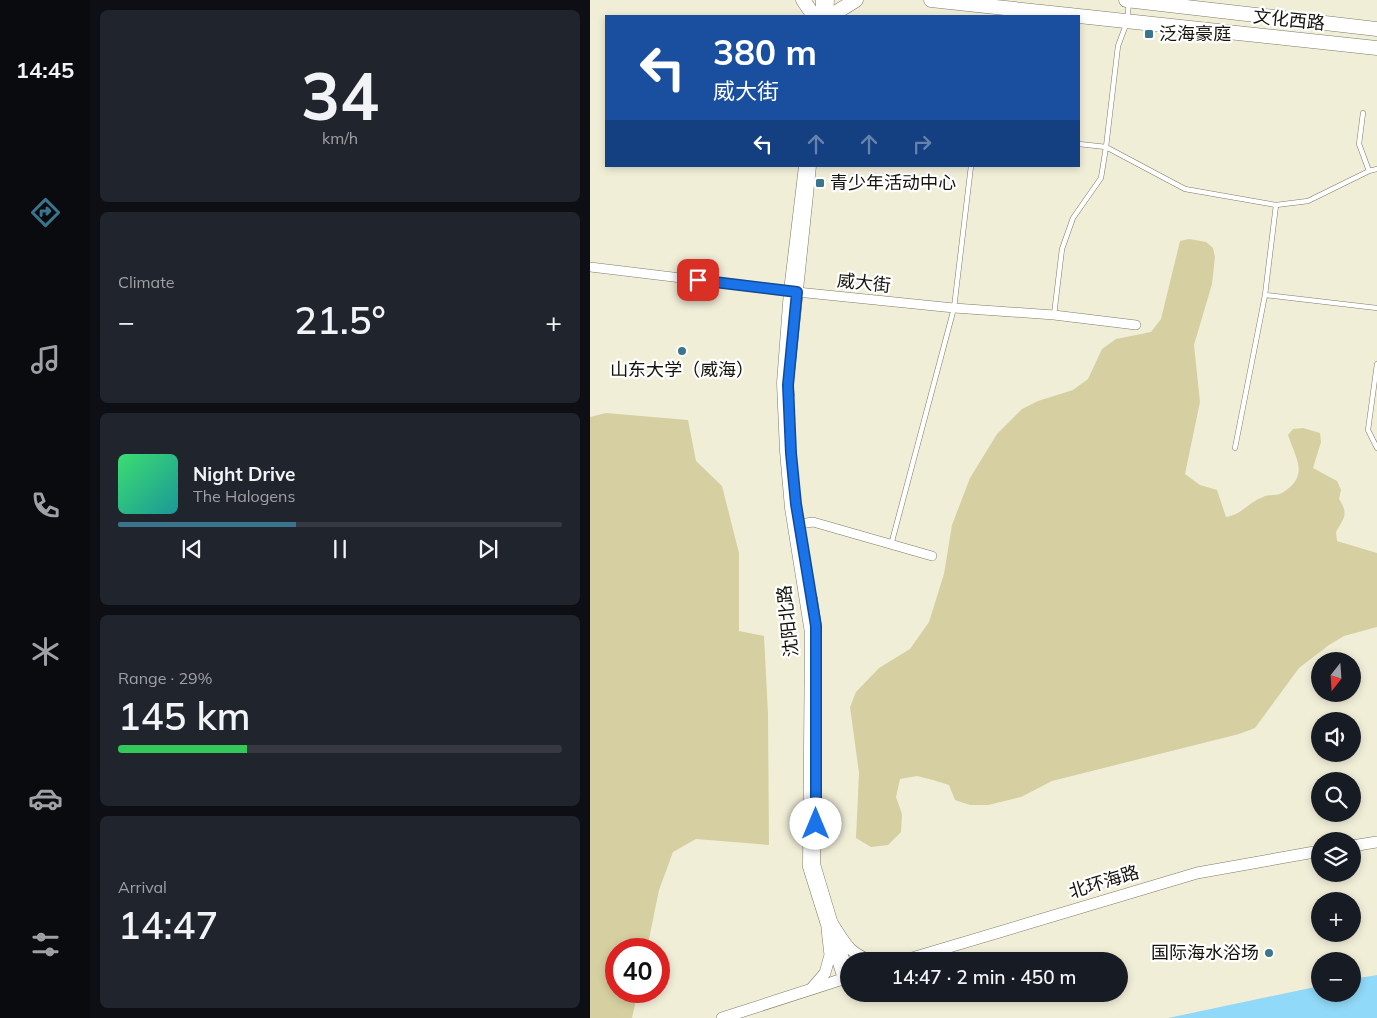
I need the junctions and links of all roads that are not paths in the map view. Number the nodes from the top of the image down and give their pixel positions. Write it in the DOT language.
graph roads {
  1 [pos="803,0"];
  2 [pos="821,0"];
  3 [pos="829,0"];
  4 [pos="856,0"];
  5 [pos="931,0"];
  6 [pos="1128,0"];
  7 [pos="813,15"];
  8 [pos="821,15"];
  9 [pos="828,15"];
  10 [pos="834,15"];
  11 [pos="1070,15"];
  12 [pos="1080,16"];
  13 [pos="1127,22"];
  14 [pos="1377,29"];
  15 [pos="1377,48"];
  16 [pos="1363,113"];
  17 [pos="1080,144"];
  18 [pos="1106,148"];
  19 [pos="804,167"];
  20 [pos="811,167"];
  21 [pos="971,167"];
  22 [pos="1377,170"];
  23 [pos="1369,171"];
  24 [pos="1276,205"];
  25 [pos="590,267"];
  26 [pos="793,292"];
  27 [pos="1265,295"];
  28 [pos="954,308"];
  29 [pos="1377,308"];
  30 [pos="1054,315"];
  31 [pos="1136,326"];
  32 [pos="1377,364"];
  33 [pos="1235,448"];
  34 [pos="1377,448"];
  35 [pos="796,524"];
  36 [pos="891,545"];
  37 [pos="932,556"];
  38 [pos="1377,842"];
  39 [pos="1361,845"];
  40 [pos="1311,853"];
  41 [pos="830,926"];
  42 [pos="853,952"];
  43 [pos="932,952"];
  44 [pos="840,956"];
  45 [pos="840,979"];
  46 [pos="811,989"];
  47 [pos="722,1018"];
  1 -- 7 [label="main road"];
  2 -- 8 [label="street"];
  3 -- 9 [label="street"];
  4 -- 10 [label="main road"];
  5 -- 11 [label="main road, 文化西路"];
  6 -- 13 [label="lane"];
  6 -- 14 [label="main road, 文化西路"];
  12 -- 13 [label="main road, 文化西路"];
  13 -- 15 [label="main road, 文化西路"];
  13 -- 18 [label="lane"];
  16 -- 23 [label="lane"];
  17 -- 18 [label="lane"];
  18 -- 24 [label="lane"];
  18 -- 30 [label="lane"];
  19 -- 26 [label="street, 沈阳北路"];
  20 -- 26 [label="street, 沈阳北路"];
  21 -- 28 [label="lane"];
  22 -- 23 [label="lane"];
  23 -- 24 [label="lane"];
  24 -- 27 [label="lane"];
  25 -- 26 [label="street, 威大街"];
  26 -- 28 [label="street, 威大街"];
  26 -- 35 [label="street, 沈阳北路"];
  27 -- 29 [label="lane"];
  27 -- 33 [label="lane"];
  28 -- 30 [label="street, 威大街"];
  28 -- 36 [label="lane"];
  30 -- 31 [label="street, 威大街"];
  32 -- 34 [label="lane"];
  35 -- 36 [label="street"];
  35 -- 41 [label="street, 沈阳北路"];
  36 -- 37 [label="street"];
  38 -- 39 [label="main road"];
  40 -- 43 [label="main road, 北环海路"];
  41 -- 42 [label="main road"];
  41 -- 44 [label="main road, 沈阳北路"];
  41 -- 46 [label="main road"];
  45 -- 46 [label="main road"];
  46 -- 47 [label="main road"];
}
